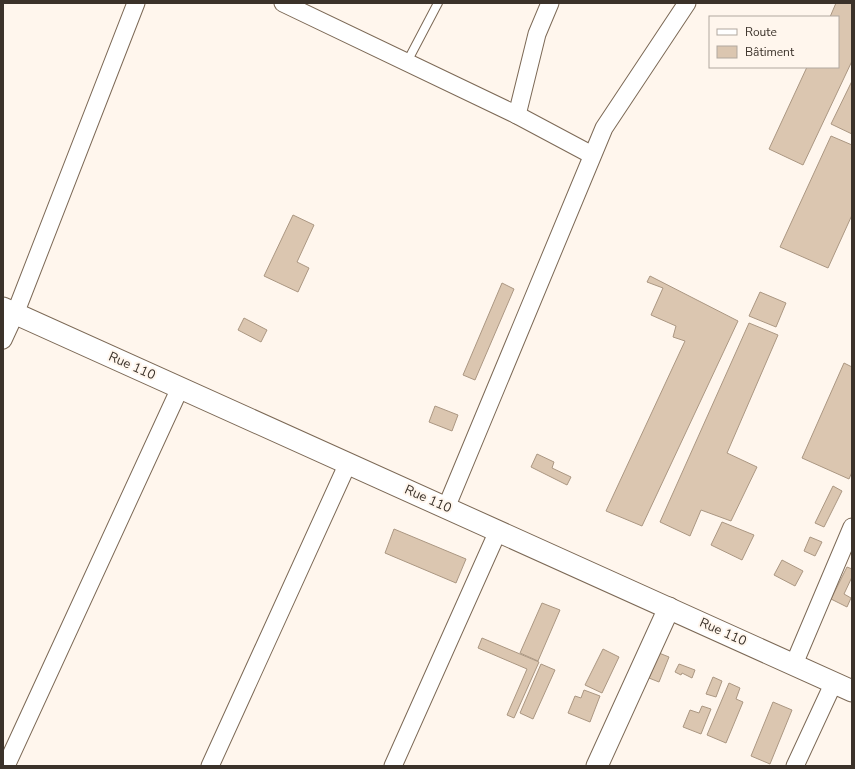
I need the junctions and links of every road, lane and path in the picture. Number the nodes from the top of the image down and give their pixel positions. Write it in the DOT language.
graph roads {
  1 [pos="136,3"];
  2 [pos="283,3"];
  3 [pos="438,3"];
  4 [pos="550,3"];
  5 [pos="687,3"];
  6 [pos="407,62"];
  7 [pos="517,115"];
  8 [pos="592,155"];
  9 [pos="9,311"];
  10 [pos="3,340"];
  11 [pos="180,388"];
  12 [pos="348,463"];
  13 [pos="446,508"];
  14 [pos="852,527"];
  15 [pos="498,531"];
  16 [pos="669,608"];
  17 [pos="794,664"];
  18 [pos="843,686"];
  19 [pos="6,766"];
  20 [pos="210,766"];
  21 [pos="393,766"];
  22 [pos="597,766"];
  23 [pos="795,766"];
  1 -- 9 [label="street"];
  2 -- 6 [label="street"];
  3 -- 6 [label="lane"];
  4 -- 7 [label="street"];
  5 -- 8 [label="street"];
  6 -- 7 [label="street"];
  7 -- 8 [label="street"];
  8 -- 13 [label="street"];
  9 -- 10 [label="street"];
  9 -- 11 [label="street, Rue 110"];
  11 -- 12 [label="street, Rue 110"];
  11 -- 19 [label="street"];
  12 -- 13 [label="street, Rue 110"];
  12 -- 20 [label="street"];
  13 -- 15 [label="street, Rue 110"];
  14 -- 17 [label="street"];
  15 -- 16 [label="street, Rue 110"];
  15 -- 21 [label="street"];
  16 -- 17 [label="street, Rue 110"];
  16 -- 22 [label="street"];
  17 -- 18 [label="street, Rue 110"];
  18 -- 23 [label="street"];
}
